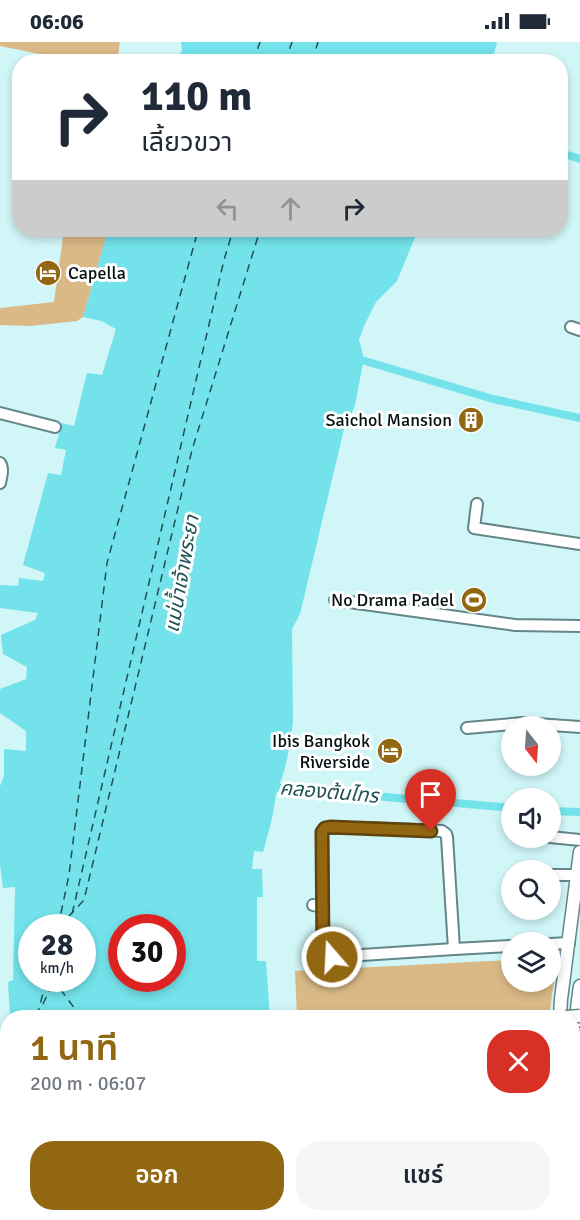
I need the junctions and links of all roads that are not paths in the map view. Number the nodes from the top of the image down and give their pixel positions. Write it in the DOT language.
graph roads {
  1 [pos="0,412"];
  2 [pos="55,427"];
  3 [pos="0,463"];
  4 [pos="0,483"];
  5 [pos="477,504"];
  6 [pos="580,544"];
  7 [pos="335,600"];
  8 [pos="580,626"];
  9 [pos="580,727"];
  10 [pos="467,728"];
  11 [pos="561,838"];
  12 [pos="580,840"];
  13 [pos="580,852"];
  14 [pos="561,874"];
  15 [pos="577,875"];
  16 [pos="561,943"];
  17 [pos="569,943"];
  18 [pos="501,947"];
  19 [pos="454,949"];
  20 [pos="580,986"];
  21 [pos="561,1010"];
  22 [pos="577,1010"];
  1 -- 2 [label="street"];
  3 -- 4 [label="street"];
  5 -- 6 [label="street"];
  7 -- 8 [label="street"];
  9 -- 10 [label="street"];
  11 -- 12 [label="street"];
  13 -- 15 [label="main road"];
  14 -- 15 [label="street"];
  15 -- 17 [label="main road"];
  16 -- 17 [label="street"];
  17 -- 21 [label="main road"];
  18 -- 19 [label="street"];
  19 -- 19 [label="street"];
  20 -- 22 [label="main road"];
}
